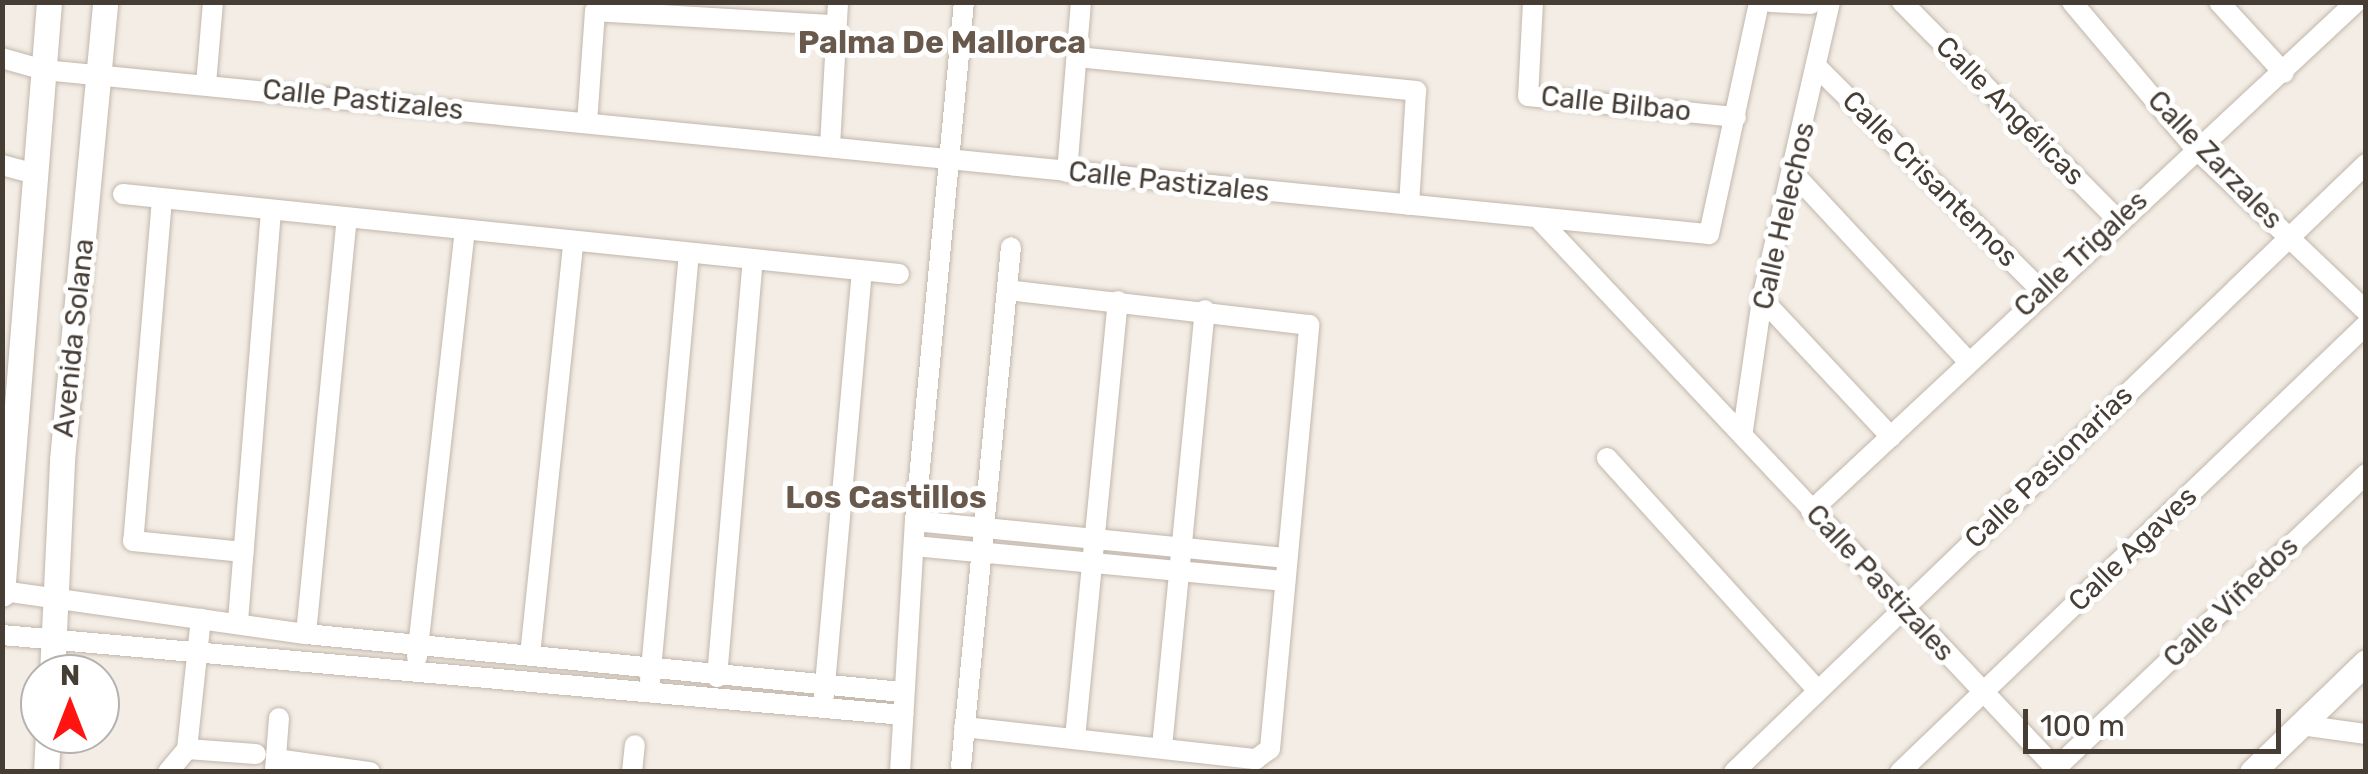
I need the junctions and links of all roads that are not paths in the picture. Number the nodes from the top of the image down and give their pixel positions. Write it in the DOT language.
graph roads {
  1 [pos="49,2"];
  2 [pos="105,2"];
  3 [pos="212,2"];
  4 [pos="838,2"];
  5 [pos="964,2"];
  6 [pos="1081,2"];
  7 [pos="1533,2"];
  8 [pos="1759,2"];
  9 [pos="1770,2"];
  10 [pos="1902,2"];
  11 [pos="2072,2"];
  12 [pos="2219,2"];
  13 [pos="2356,2"];
  14 [pos="1821,3"];
  15 [pos="834,24"];
  16 [pos="1077,56"];
  17 [pos="2,58"];
  18 [pos="1818,67"];
  19 [pos="44,70"];
  20 [pos="2284,73"];
  21 [pos="100,75"];
  22 [pos="206,84"];
  23 [pos="1736,117"];
  24 [pos="587,123"];
  25 [pos="830,146"];
  26 [pos="2196,148"];
  27 [pos="952,160"];
  28 [pos="2366,164"];
  29 [pos="2,165"];
  30 [pos="1067,172"];
  31 [pos="36,174"];
  32 [pos="1795,175"];
  33 [pos="123,194"];
  34 [pos="162,199"];
  35 [pos="1409,205"];
  36 [pos="271,210"];
  37 [pos="347,219"];
  38 [pos="1539,219"];
  39 [pos="2117,219"];
  40 [pos="465,231"];
  41 [pos="2288,236"];
  42 [pos="573,243"];
  43 [pos="1011,247"];
  44 [pos="689,255"];
  45 [pos="753,262"];
  46 [pos="862,273"];
  47 [pos="899,274"];
  48 [pos="1008,290"];
  49 [pos="2042,291"];
  50 [pos="1762,299"];
  51 [pos="1118,301"];
  52 [pos="1205,310"];
  53 [pos="2366,311"];
  54 [pos="2366,325"];
  55 [pos="1969,362"];
  56 [pos="1742,430"];
  57 [pos="1891,437"];
  58 [pos="9,455"];
  59 [pos="1606,458"];
  60 [pos="2366,474"];
  61 [pos="1811,511"];
  62 [pos="916,521"];
  63 [pos="986,530"];
  64 [pos="1094,540"];
  65 [pos="914,546"];
  66 [pos="1182,549"];
  67 [pos="242,552"];
  68 [pos="984,553"];
  69 [pos="1287,558"];
  70 [pos="1092,564"];
  71 [pos="1180,572"];
  72 [pos="1284,581"];
  73 [pos="3,593"];
  74 [pos="55,598"];
  75 [pos="1902,608"];
  76 [pos="201,619"];
  77 [pos="238,622"];
  78 [pos="306,634"];
  79 [pos="2,635"];
  80 [pos="54,640"];
  81 [pos="418,644"];
  82 [pos="198,653"];
  83 [pos="53,654"];
  84 [pos="530,655"];
  85 [pos="2366,662"];
  86 [pos="654,669"];
  87 [pos="416,671"];
  88 [pos="717,677"];
  89 [pos="826,686"];
  90 [pos="1816,690"];
  91 [pos="648,691"];
  92 [pos="902,692"];
  93 [pos="1984,692"];
  94 [pos="822,708"];
  95 [pos="903,715"];
  96 [pos="279,718"];
  97 [pos="2301,725"];
  98 [pos="964,727"];
  99 [pos="2366,734"];
  100 [pos="1075,738"];
  101 [pos="634,745"];
  102 [pos="1162,747"];
  103 [pos="187,750"];
  104 [pos="214,761"];
  105 [pos="269,762"];
  106 [pos="961,767"];
  107 [pos="2056,770"];
  108 [pos="168,772"];
  109 [pos="370,772"];
  110 [pos="632,772"];
  111 [pos="900,772"];
  112 [pos="1734,772"];
  113 [pos="1900,772"];
  114 [pos="2252,772"];
  1 -- 19 [label="street, Avenida Solana"];
  2 -- 21 [label="street, Avenida Solana"];
  3 -- 22 [label="street"];
  4 -- 15 [label="street"];
  5 -- 27 [label="street"];
  6 -- 16 [label="street"];
  7 -- 23 [label="street, Calle Bilbao"];
  8 -- 23 [label="street"];
  9 -- 14 [label="street"];
  10 -- 39 [label="street, Calle Angélicas"];
  11 -- 26 [label="street, Calle Zarzales"];
  12 -- 20 [label="street"];
  13 -- 20 [label="street, Calle Trigales"];
  14 -- 18 [label="street, Calle Helechos"];
  15 -- 24 [label="street"];
  15 -- 25 [label="street"];
  16 -- 30 [label="street"];
  16 -- 35 [label="street"];
  17 -- 19 [label="street, Calle Pastizales"];
  18 -- 32 [label="street, Calle Helechos"];
  18 -- 49 [label="street, Calle Crisantemos"];
  19 -- 21 [label="street, Calle Pastizales"];
  19 -- 31 [label="street, Avenida Solana"];
  20 -- 26 [label="street, Calle Trigales"];
  21 -- 22 [label="street, Calle Pastizales"];
  21 -- 74 [label="street, Avenida Solana"];
  22 -- 24 [label="street, Calle Pastizales"];
  23 -- 38 [label="street"];
  24 -- 25 [label="street, Calle Pastizales"];
  25 -- 27 [label="street, Calle Pastizales"];
  26 -- 39 [label="street, Calle Trigales"];
  26 -- 41 [label="street, Calle Zarzales"];
  27 -- 30 [label="street, Calle Pastizales"];
  27 -- 62 [label="street"];
  28 -- 41 [label="street, Calle Pasionarias"];
  29 -- 31 [label="street"];
  30 -- 35 [label="street, Calle Pastizales"];
  31 -- 58 [label="street, Avenida Solana"];
  32 -- 50 [label="street, Calle Helechos"];
  32 -- 55 [label="street"];
  33 -- 34 [label="street"];
  34 -- 36 [label="street"];
  34 -- 67 [label="street"];
  35 -- 38 [label="street, Calle Pastizales"];
  36 -- 37 [label="street"];
  36 -- 67 [label="street"];
  37 -- 40 [label="street"];
  37 -- 78 [label="street"];
  38 -- 56 [label="street, Calle Pastizales"];
  39 -- 49 [label="street, Calle Trigales"];
  40 -- 42 [label="street"];
  40 -- 81 [label="street"];
  41 -- 53 [label="street, Calle Zarzales"];
  41 -- 75 [label="street, Calle Pasionarias"];
  42 -- 44 [label="street"];
  42 -- 84 [label="street"];
  43 -- 48 [label="street"];
  44 -- 45 [label="street"];
  44 -- 86 [label="street"];
  45 -- 46 [label="street"];
  45 -- 88 [label="street"];
  46 -- 47 [label="street"];
  46 -- 89 [label="street"];
  48 -- 51 [label="street"];
  48 -- 63 [label="street"];
  49 -- 55 [label="street, Calle Trigales"];
  50 -- 56 [label="street, Calle Helechos"];
  50 -- 57 [label="street"];
  51 -- 52 [label="street"];
  51 -- 64 [label="street"];
  52 -- 66 [label="street"];
  52 -- 69 [label="street"];
  54 -- 93 [label="street, Calle Agaves"];
  55 -- 57 [label="street, Calle Trigales"];
  56 -- 61 [label="street, Calle Pastizales"];
  57 -- 61 [label="street, Calle Trigales"];
  58 -- 73 [label="street, Avenida Solana"];
  59 -- 90 [label="street"];
  60 -- 107 [label="street, Calle Viñedos"];
  61 -- 75 [label="street, Calle Pastizales"];
  62 -- 63 [label="street"];
  62 -- 65 [label="street"];
  63 -- 64 [label="street"];
  63 -- 68 [label="street"];
  64 -- 66 [label="street"];
  64 -- 70 [label="street"];
  65 -- 68 [label="street"];
  65 -- 92 [label="street"];
  66 -- 69 [label="street"];
  66 -- 71 [label="street"];
  67 -- 77 [label="street"];
  68 -- 70 [label="street"];
  68 -- 98 [label="street"];
  69 -- 72 [label="street"];
  70 -- 71 [label="street"];
  70 -- 100 [label="street"];
  71 -- 72 [label="street"];
  71 -- 102 [label="street"];
  72 -- 102 [label="street"];
  73 -- 74 [label="street"];
  74 -- 76 [label="street"];
  74 -- 80 [label="street, Avenida Solana"];
  75 -- 90 [label="street, Calle Pasionarias"];
  75 -- 93 [label="street, Calle Pastizales"];
  76 -- 77 [label="street"];
  76 -- 82 [label="street"];
  77 -- 78 [label="street"];
  78 -- 81 [label="street"];
  79 -- 80 [label="street"];
  80 -- 82 [label="street"];
  80 -- 83 [label="street, Avenida Solana"];
  81 -- 84 [label="street"];
  81 -- 87 [label="street"];
  82 -- 87 [label="street"];
  82 -- 103 [label="street"];
  84 -- 86 [label="street"];
  85 -- 97 [label="street"];
  86 -- 88 [label="street"];
  86 -- 91 [label="street"];
  87 -- 91 [label="street"];
  88 -- 89 [label="street"];
  89 -- 92 [label="street"];
  89 -- 94 [label="street"];
  90 -- 112 [label="street, Calle Pasionarias"];
  91 -- 94 [label="street"];
  92 -- 95 [label="street"];
  93 -- 107 [label="street, Calle Pastizales"];
  93 -- 113 [label="street, Calle Agaves"];
  94 -- 95 [label="street"];
  95 -- 111 [label="street"];
  96 -- 105 [label="street"];
  97 -- 99 [label="street"];
  97 -- 114 [label="street"];
  98 -- 100 [label="street"];
  98 -- 106 [label="street"];
  100 -- 102 [label="street"];
  101 -- 110 [label="street"];
  103 -- 104 [label="street"];
  103 -- 108 [label="street"];
  104 -- 105 [label="street"];
  105 -- 109 [label="street"];
}
